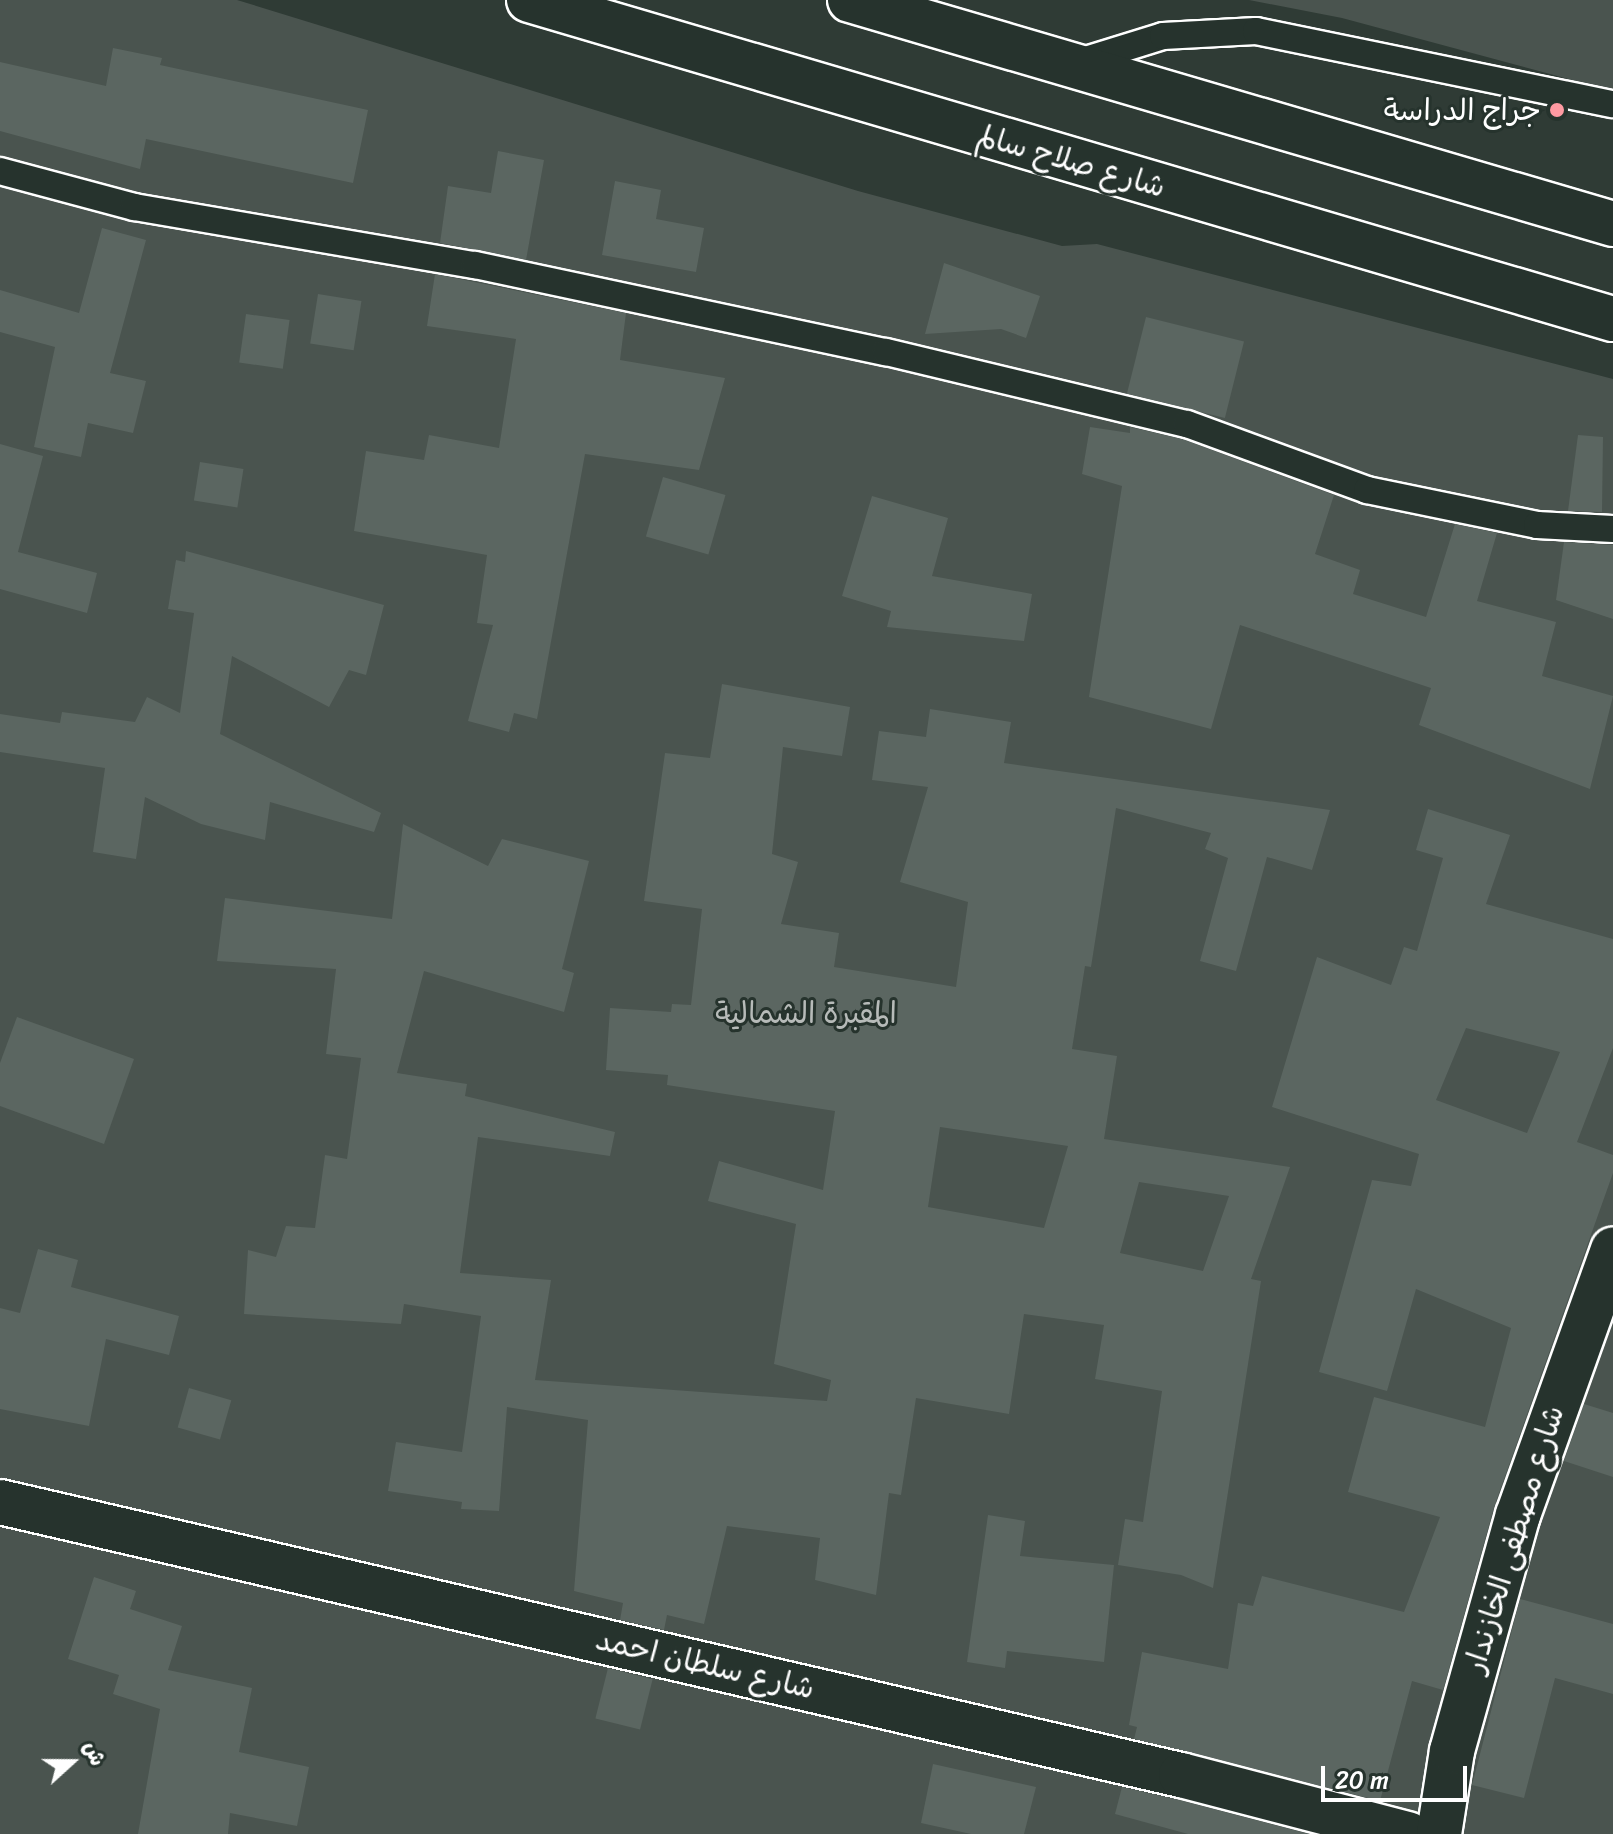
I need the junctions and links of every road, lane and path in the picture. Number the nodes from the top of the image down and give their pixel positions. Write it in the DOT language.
graph roads {
  1 [pos="529,0"];
  2 [pos="850,0"];
  3 [pos="1070,65"];
  4 [pos="1613,104"];
  5 [pos="0,171"];
  6 [pos="1613,224"];
  7 [pos="1613,319"];
  8 [pos="1613,529"];
  9 [pos="1613,1250"];
  10 [pos="0,1502"];
  11 [pos="1408,1834"];
  12 [pos="1439,1834"];
  1 -- 7 [label="main road, شارع صلاح سالم"];
  2 -- 3 [label="main road"];
  3 -- 4 [label="lane"];
  3 -- 6 [label="main road"];
  5 -- 8 [label="lane"];
  9 -- 12 [label="main road, شارع مصطفى الخازندار"];
  10 -- 11 [label="main road, شارع سلطان احمد"];
}
